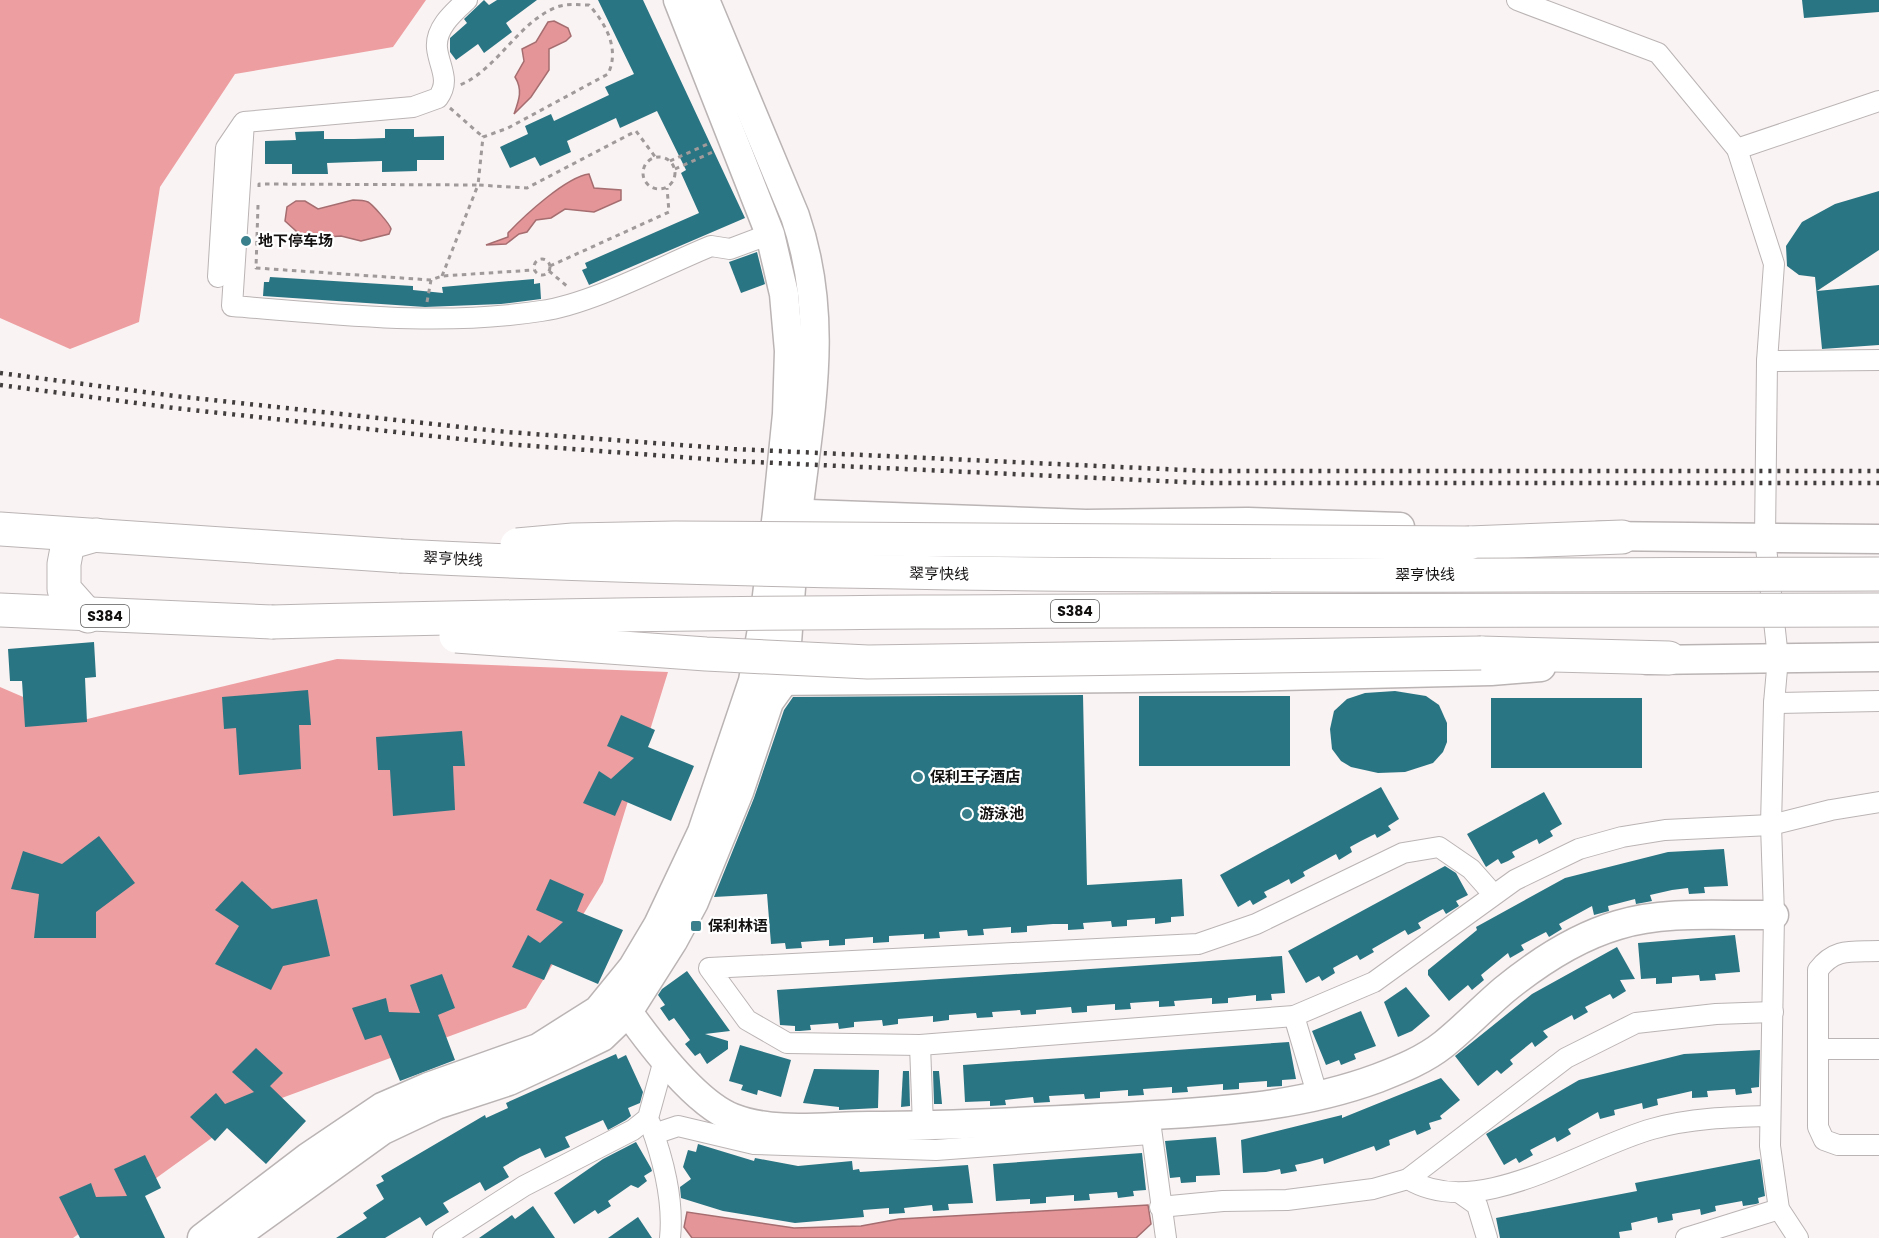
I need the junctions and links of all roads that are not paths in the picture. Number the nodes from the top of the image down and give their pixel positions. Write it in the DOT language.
graph roads {
  1 [pos="467,0"];
  2 [pos="678,0"];
  3 [pos="705,0"];
  4 [pos="1517,0"];
  5 [pos="1879,101"];
  6 [pos="244,122"];
  7 [pos="1737,149"];
  8 [pos="770,234"];
  9 [pos="218,277"];
  10 [pos="1879,360"];
  11 [pos="1767,361"];
  12 [pos="787,513"];
  13 [pos="0,529"];
  14 [pos="96,536"];
  15 [pos="1622,537"];
  16 [pos="1765,538"];
  17 [pos="1879,538"];
  18 [pos="400,556"];
  19 [pos="1879,574"];
  20 [pos="0,610"];
  21 [pos="1879,610"];
  22 [pos="88,616"];
  23 [pos="272,622"];
  24 [pos="1879,657"];
  25 [pos="1669,658"];
  26 [pos="1778,658"];
  27 [pos="753,681"];
  28 [pos="784,681"];
  29 [pos="1879,701"];
  30 [pos="1774,703"];
  31 [pos="1879,802"];
  32 [pos="1772,825"];
  33 [pos="1494,895"];
  34 [pos="1774,915"];
  35 [pos="1879,951"];
  36 [pos="621,1002"];
  37 [pos="1773,1012"];
  38 [pos="1294,1016"];
  39 [pos="920,1045"];
  40 [pos="1879,1049"];
  41 [pos="1818,1050"];
  42 [pos="664,1060"];
  43 [pos="1318,1097"];
  44 [pos="1770,1116"];
  45 [pos="1150,1125"];
  46 [pos="651,1126"];
  47 [pos="923,1126"];
  48 [pos="1879,1145"];
  49 [pos="1408,1179"];
  50 [pos="1460,1193"];
  51 [pos="1160,1207"];
  52 [pos="1779,1209"];
  53 [pos="202,1238"];
  54 [pos="233,1238"];
  55 [pos="442,1238"];
  56 [pos="670,1238"];
  57 [pos="1166,1238"];
  58 [pos="1487,1238"];
  59 [pos="1686,1238"];
  60 [pos="1798,1238"];
  1 -- 6 [label="street"];
  2 -- 8 [label="street"];
  3 -- 12 [label="street"];
  4 -- 7 [label="street"];
  5 -- 7 [label="street"];
  6 -- 8 [label="street"];
  6 -- 9 [label="street"];
  7 -- 11 [label="street"];
  8 -- 12 [label="street"];
  10 -- 11 [label="street"];
  11 -- 16 [label="street"];
  12 -- 15 [label="street"];
  12 -- 27 [label="street"];
  12 -- 28 [label="street"];
  13 -- 14 [label="highway, 翠亨快线"];
  14 -- 18 [label="highway, 翠亨快线"];
  14 -- 22 [label="highway"];
  15 -- 16 [label="street"];
  15 -- 18 [label="highway, bridge"];
  16 -- 17 [label="street"];
  16 -- 26 [label="street"];
  18 -- 19 [label="highway, 翠亨快线, bridge"];
  20 -- 22 [label="highway, S384"];
  21 -- 23 [label="highway, S384, bridge"];
  22 -- 23 [label="highway, S384"];
  23 -- 25 [label="highway, bridge"];
  24 -- 26 [label="street"];
  25 -- 26 [label="street"];
  25 -- 28 [label="street"];
  26 -- 30 [label="street"];
  27 -- 28 [label="street"];
  27 -- 36 [label="street"];
  28 -- 36 [label="street"];
  29 -- 30 [label="street"];
  30 -- 32 [label="street"];
  31 -- 32 [label="street"];
  32 -- 33 [label="street"];
  32 -- 34 [label="street"];
  33 -- 38 [label="street"];
  33 -- 39 [label="street"];
  34 -- 37 [label="street"];
  34 -- 43 [label="street"];
  35 -- 41 [label="street"];
  36 -- 42 [label="street"];
  36 -- 53 [label="street"];
  36 -- 54 [label="street"];
  37 -- 44 [label="street"];
  37 -- 49 [label="street"];
  38 -- 39 [label="street"];
  38 -- 43 [label="street"];
  39 -- 47 [label="street"];
  40 -- 41 [label="street"];
  41 -- 48 [label="street"];
  42 -- 46 [label="street"];
  42 -- 47 [label="street"];
  43 -- 45 [label="street"];
  44 -- 50 [label="street"];
  44 -- 52 [label="street"];
  45 -- 46 [label="street"];
  45 -- 47 [label="street"];
  45 -- 51 [label="street"];
  46 -- 55 [label="street"];
  46 -- 56 [label="street"];
  49 -- 50 [label="street"];
  49 -- 51 [label="street"];
  50 -- 58 [label="street"];
  51 -- 57 [label="street"];
  52 -- 59 [label="street"];
  52 -- 60 [label="street"];
}
